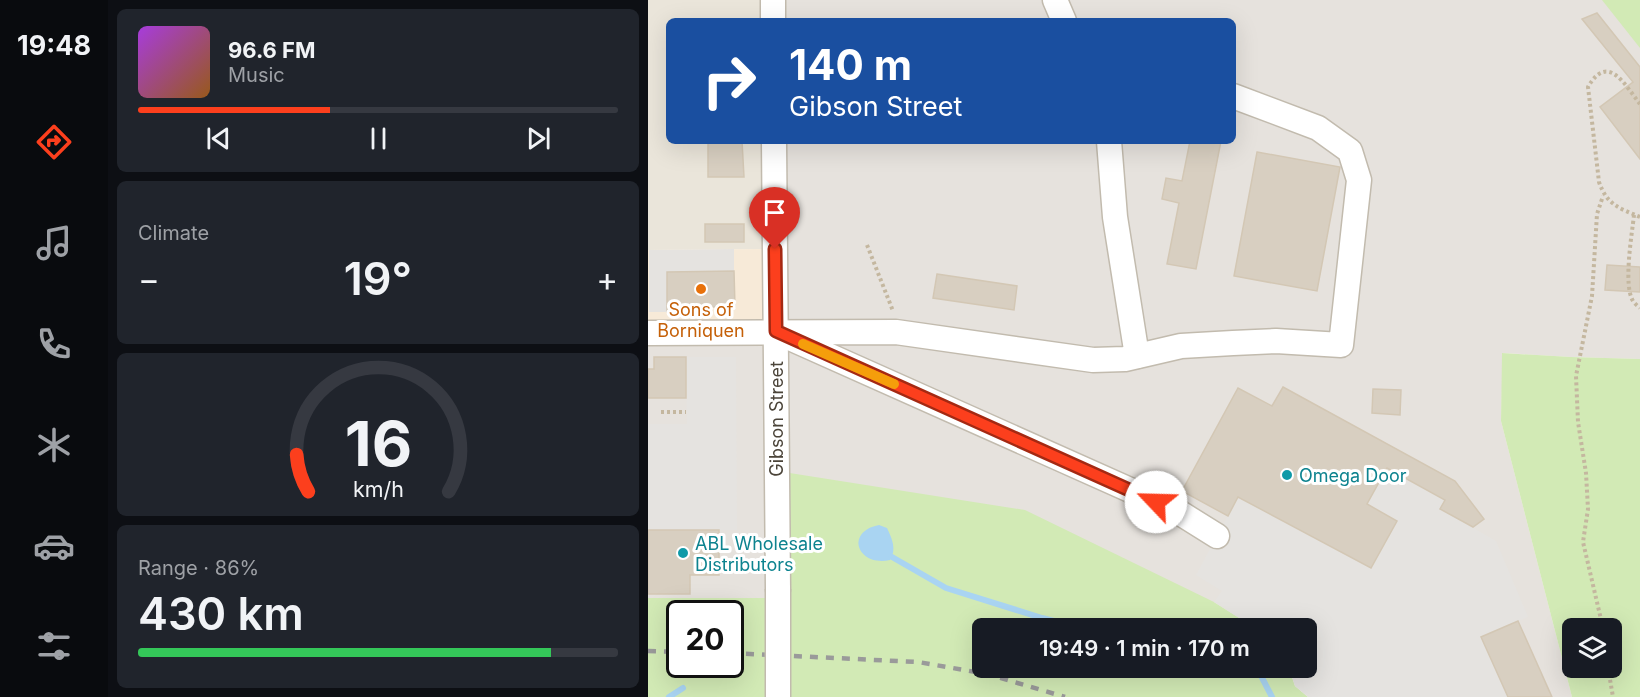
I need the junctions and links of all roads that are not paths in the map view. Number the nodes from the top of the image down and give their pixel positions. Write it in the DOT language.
graph roads {
  1 [pos="773,0"];
  2 [pos="773,18"];
  3 [pos="1236,97"];
  4 [pos="774,144"];
  5 [pos="1109,144"];
  6 [pos="776,331"];
  7 [pos="648,333"];
  8 [pos="1137,356"];
  9 [pos="1217,536"];
  10 [pos="778,697"];
  1 -- 2 [label="street"];
  3 -- 8 [label="street"];
  4 -- 6 [label="street, Gibson Street"];
  5 -- 8 [label="street"];
  6 -- 7 [label="street"];
  6 -- 8 [label="street"];
  6 -- 9 [label="street"];
  6 -- 10 [label="street, Gibson Street, bridge"];
}
